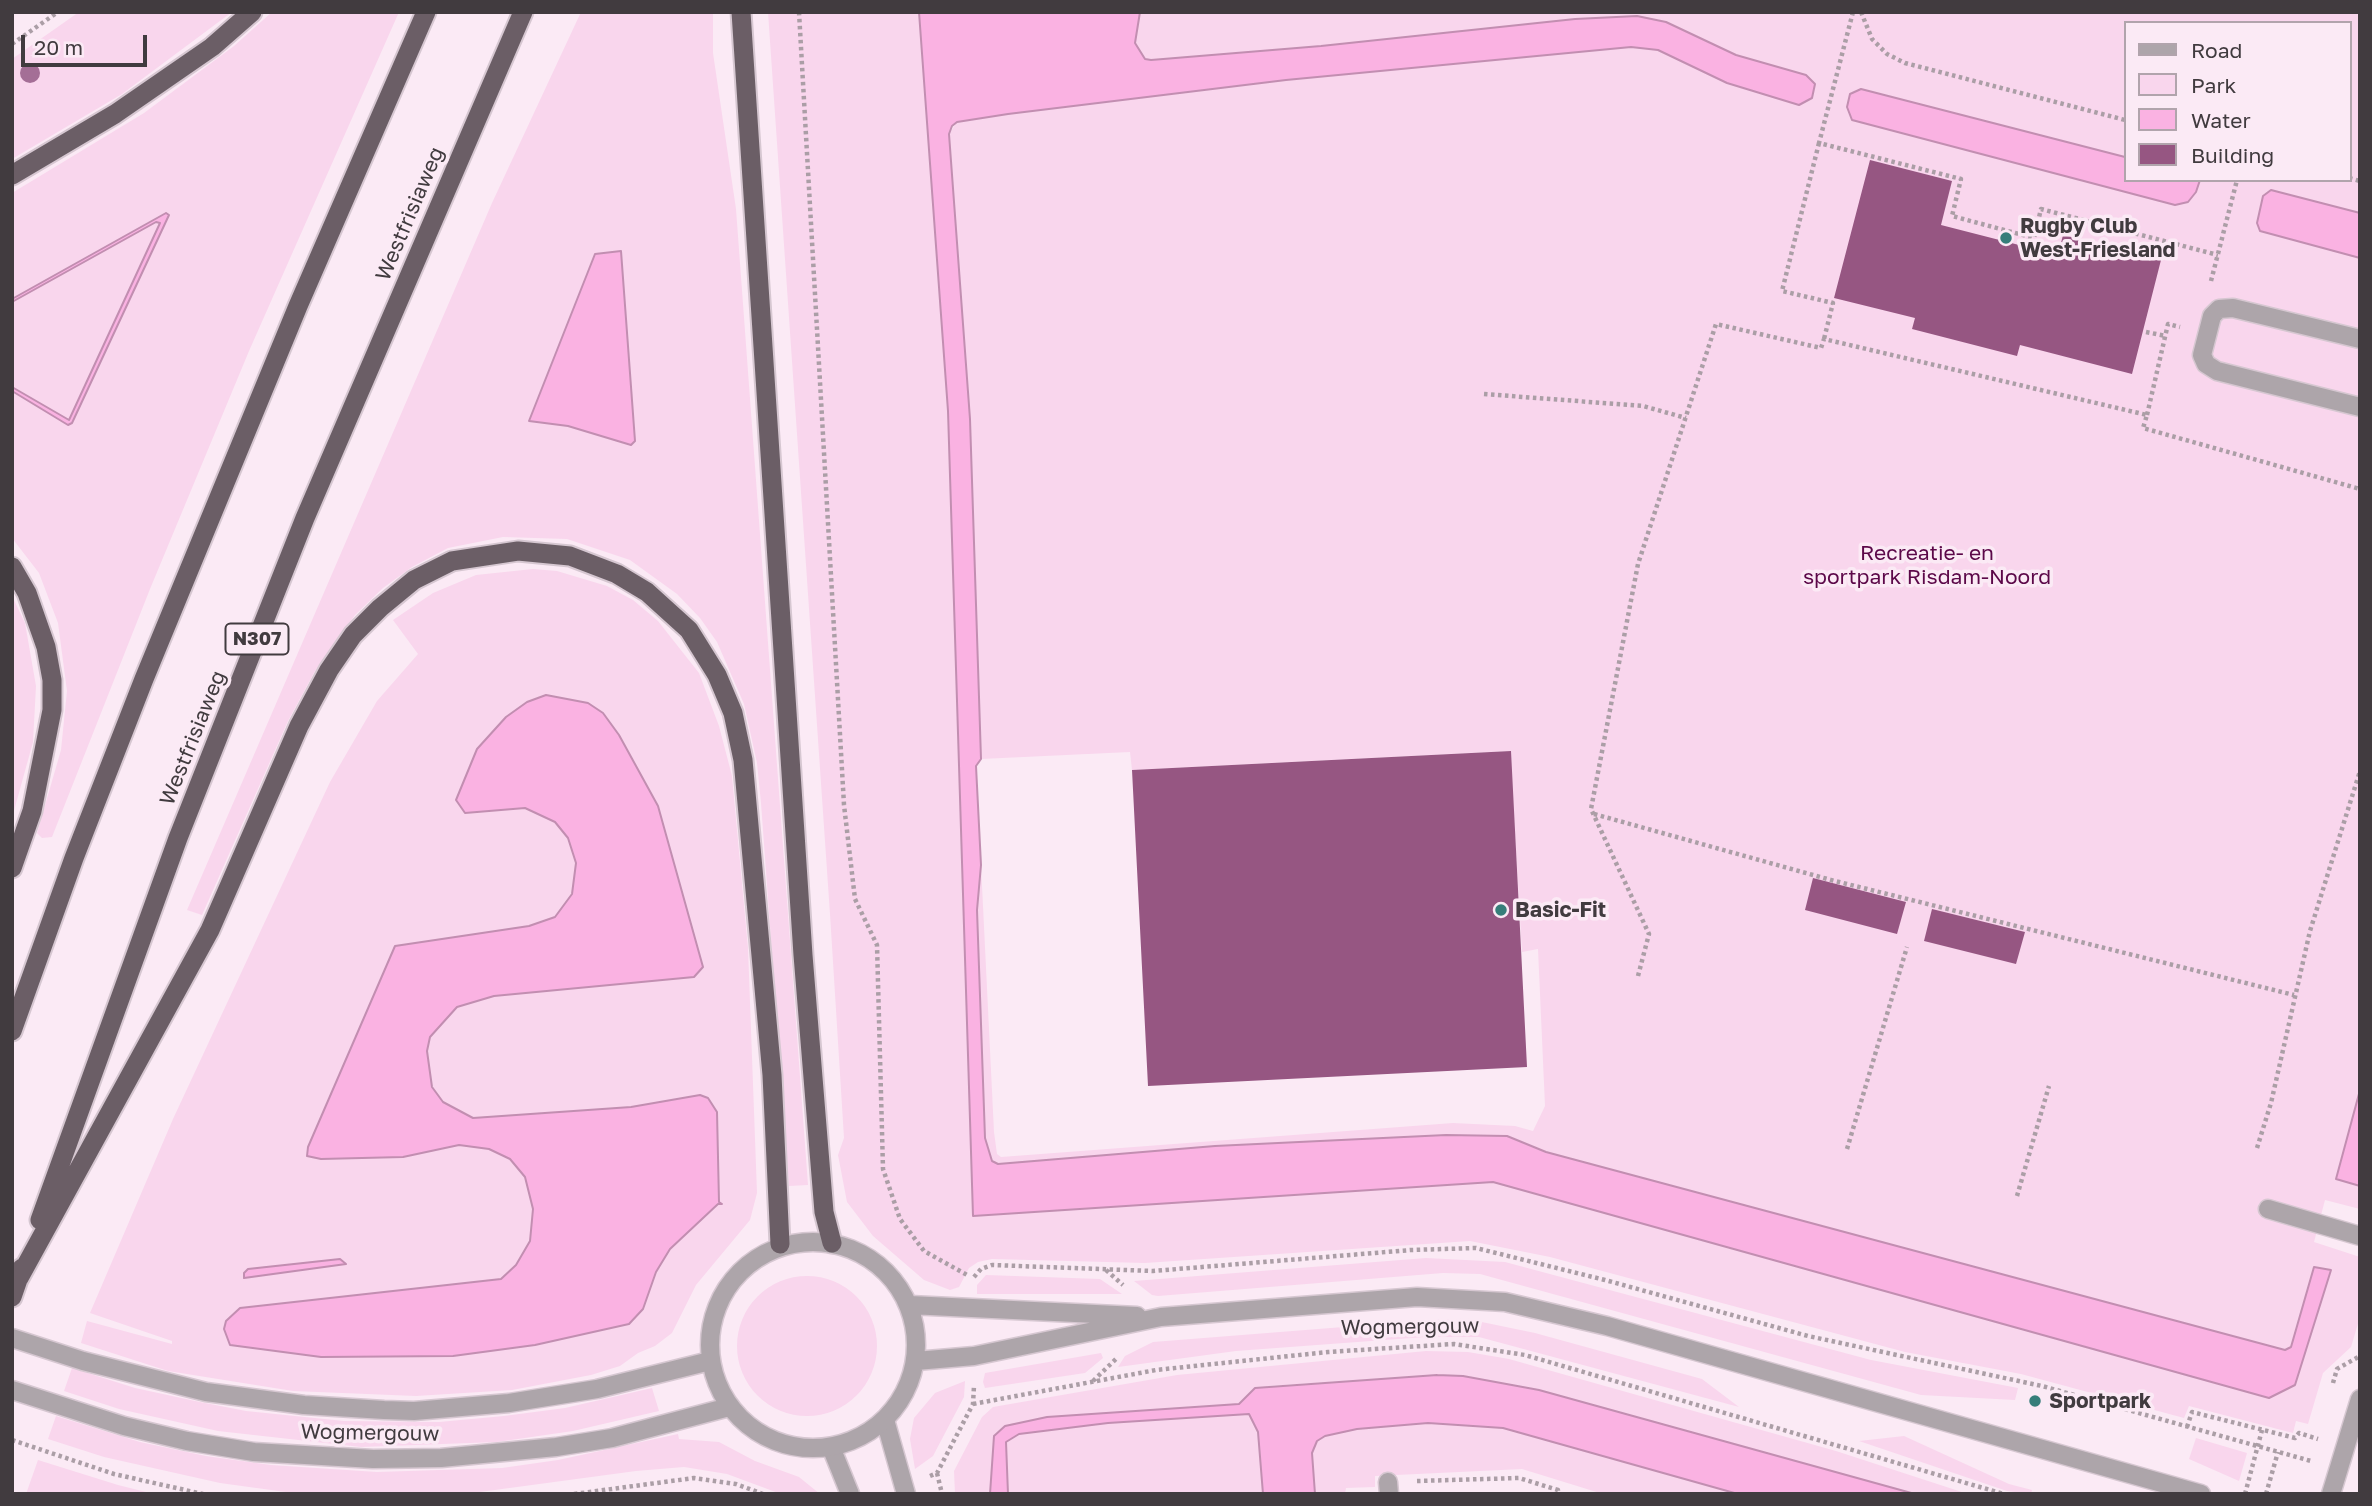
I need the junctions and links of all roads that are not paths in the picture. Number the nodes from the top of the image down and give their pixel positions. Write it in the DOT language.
graph roads {
  1 [pos="252,12"];
  2 [pos="426,12"];
  3 [pos="523,12"];
  4 [pos="741,12"];
  5 [pos="12,176"];
  6 [pos="2360,339"];
  7 [pos="2360,407"];
  8 [pos="12,568"];
  9 [pos="12,868"];
  10 [pos="12,1031"];
  11 [pos="2268,1209"];
  12 [pos="2360,1236"];
  13 [pos="832,1243"];
  14 [pos="780,1244"];
  15 [pos="19,1278"];
  16 [pos="12,1297"];
  17 [pos="910,1306"];
  18 [pos="1161,1317"];
  19 [pos="12,1338"];
  20 [pos="710,1361"];
  21 [pos="916,1361"];
  22 [pos="12,1390"];
  23 [pos="2360,1399"];
  24 [pos="729,1407"];
  25 [pos="885,1420"];
  26 [pos="831,1447"];
  27 [pos="905,1490"];
  28 [pos="849,1494"];
  29 [pos="2201,1494"];
  30 [pos="2331,1494"];
  1 -- 5 [label="highway"];
  2 -- 10 [label="highway"];
  3 -- 15 [label="highway, Westfrisiaweg / N307"];
  4 -- 13 [label="highway"];
  6 -- 7 [label="street"];
  8 -- 9 [label="highway"];
  11 -- 12 [label="street"];
  13 -- 14 [label="street"];
  13 -- 17 [label="street"];
  14 -- 15 [label="highway, N307"];
  14 -- 20 [label="street"];
  15 -- 16 [label="highway, Westfrisiaweg / N307"];
  17 -- 18 [label="street, Wogmergouw"];
  17 -- 21 [label="street"];
  18 -- 21 [label="street, Wogmergouw"];
  18 -- 29 [label="street, Wogmergouw"];
  19 -- 20 [label="street, Wogmergouw"];
  20 -- 24 [label="street"];
  21 -- 25 [label="street"];
  22 -- 24 [label="street, Wogmergouw"];
  23 -- 30 [label="street"];
  24 -- 26 [label="street"];
  25 -- 26 [label="street"];
  25 -- 27 [label="street"];
  26 -- 28 [label="street"];
}
